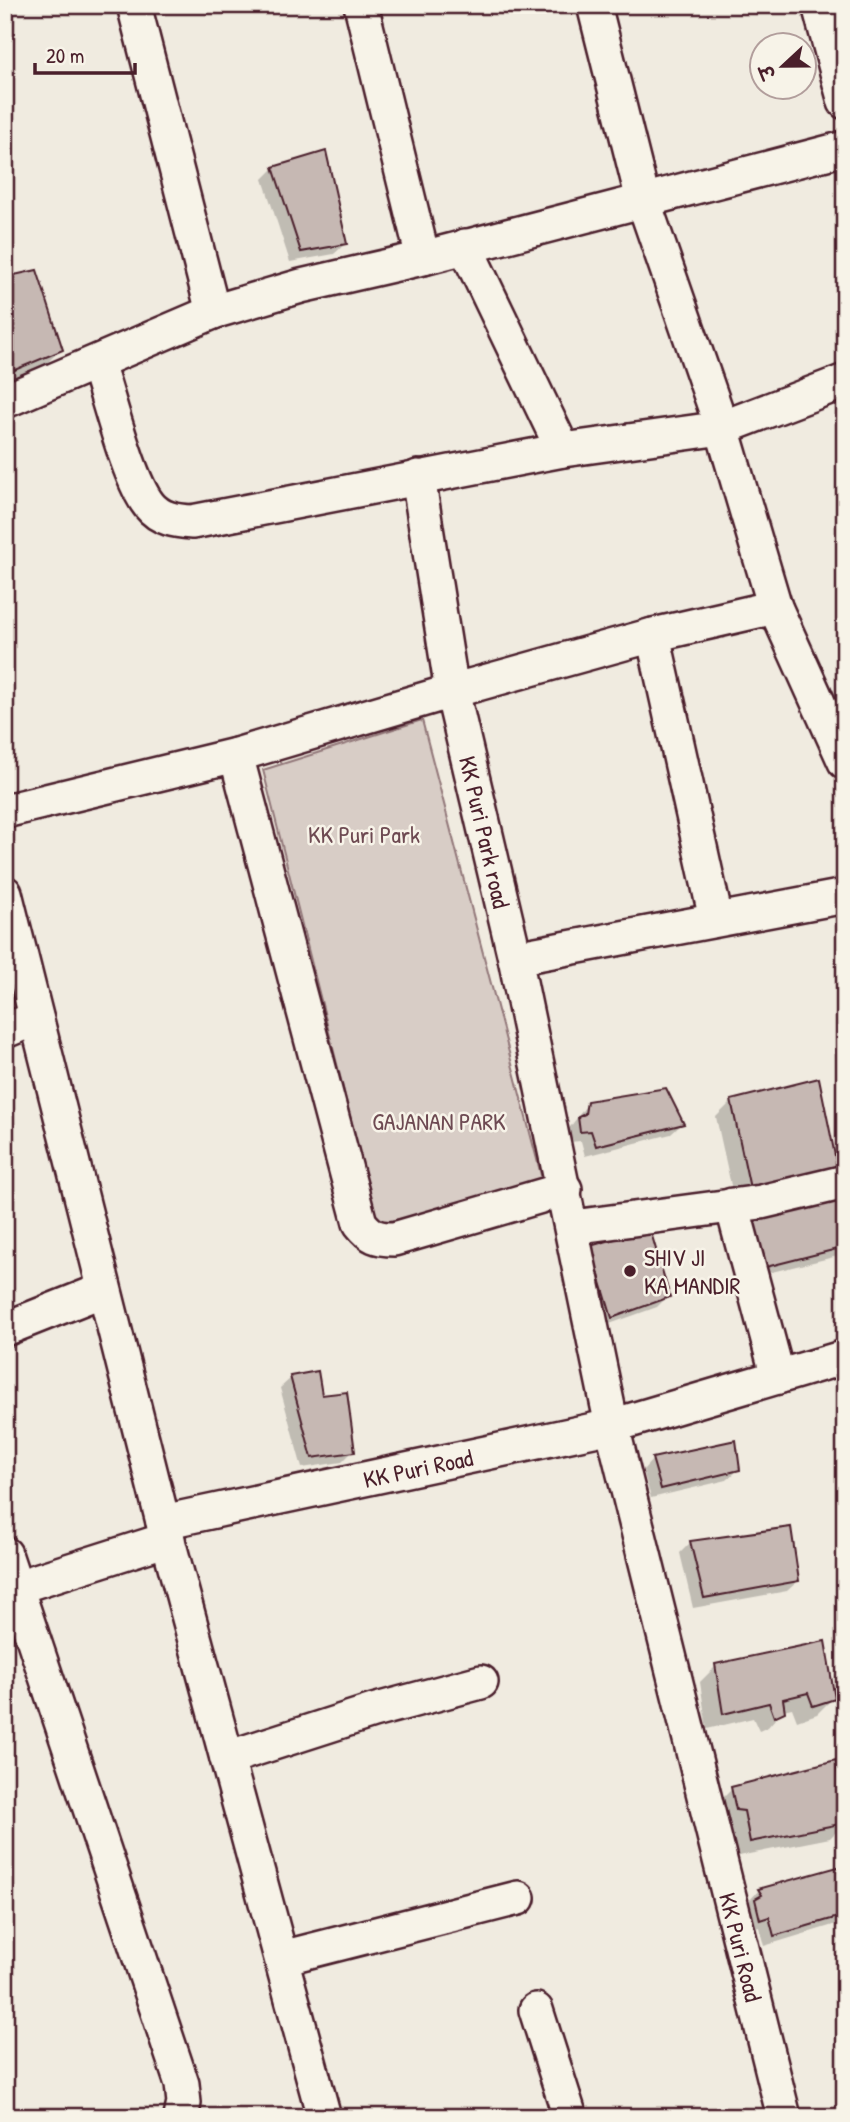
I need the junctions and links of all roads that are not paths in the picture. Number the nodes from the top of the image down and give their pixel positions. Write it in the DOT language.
graph roads {
  1 [pos="134,5"];
  2 [pos="361,5"];
  3 [pos="594,5"];
  4 [pos="819,5"];
  5 [pos="845,102"];
  6 [pos="845,148"];
  7 [pos="643,200"];
  8 [pos="465,246"];
  9 [pos="423,258"];
  10 [pos="213,312"];
  11 [pos="97,363"];
  12 [pos="845,381"];
  13 [pos="5,401"];
  14 [pos="722,428"];
  15 [pos="563,450"];
  16 [pos="418,477"];
  17 [pos="775,607"];
  18 [pos="653,635"];
  19 [pos="452,691"];
  20 [pos="236,755"];
  21 [pos="845,762"];
  22 [pos="5,811"];
  23 [pos="5,892"];
  24 [pos="845,896"];
  25 [pos="716,919"];
  26 [pos="515,958"];
  27 [pos="36,1018"];
  28 [pos="5,1031"];
  29 [pos="845,1182"];
  30 [pos="565,1189"];
  31 [pos="732,1205"];
  32 [pos="573,1227"];
  33 [pos="103,1290"];
  34 [pos="5,1329"];
  35 [pos="845,1357"];
  36 [pos="778,1377"];
  37 [pos="612,1426"];
  38 [pos="165,1531"];
  39 [pos="5,1554"];
  40 [pos="17,1587"];
  41 [pos="481,1682"];
  42 [pos="228,1758"];
  43 [pos="518,1898"];
  44 [pos="282,1958"];
  45 [pos="536,2010"];
  46 [pos="181,2117"];
  47 [pos="324,2117"];
  48 [pos="570,2117"];
  49 [pos="784,2117"];
  1 -- 10 [label="street"];
  2 -- 9 [label="street"];
  3 -- 7 [label="street"];
  4 -- 5 [label="street"];
  6 -- 7 [label="street"];
  7 -- 8 [label="street"];
  7 -- 14 [label="street"];
  8 -- 9 [label="street"];
  8 -- 15 [label="street"];
  9 -- 10 [label="street"];
  10 -- 11 [label="street"];
  11 -- 13 [label="street"];
  11 -- 16 [label="street"];
  12 -- 14 [label="street"];
  14 -- 15 [label="street"];
  14 -- 17 [label="street"];
  15 -- 16 [label="street"];
  16 -- 19 [label="street, KK Puri Park road"];
  17 -- 18 [label="street"];
  17 -- 21 [label="street"];
  18 -- 19 [label="street"];
  18 -- 25 [label="street"];
  19 -- 20 [label="street"];
  19 -- 26 [label="street, KK Puri Park road"];
  20 -- 22 [label="street"];
  20 -- 30 [label="street"];
  23 -- 27 [label="street"];
  24 -- 25 [label="street"];
  25 -- 26 [label="street"];
  26 -- 30 [label="street, KK Puri Park road"];
  27 -- 28 [label="street"];
  27 -- 33 [label="street"];
  29 -- 31 [label="street"];
  30 -- 32 [label="street, KK Puri Park road"];
  31 -- 32 [label="street"];
  31 -- 36 [label="street"];
  32 -- 37 [label="street, KK Puri Park road"];
  33 -- 34 [label="street"];
  33 -- 38 [label="street"];
  35 -- 36 [label="street"];
  36 -- 37 [label="street"];
  37 -- 38 [label="street, KK Puri Road"];
  37 -- 49 [label="street, KK Puri Road"];
  38 -- 40 [label="street, KK Puri Road"];
  38 -- 42 [label="street"];
  39 -- 40 [label="street"];
  40 -- 46 [label="street"];
  41 -- 42 [label="street"];
  42 -- 44 [label="street"];
  43 -- 44 [label="street"];
  44 -- 47 [label="street"];
  45 -- 48 [label="street"];
}
